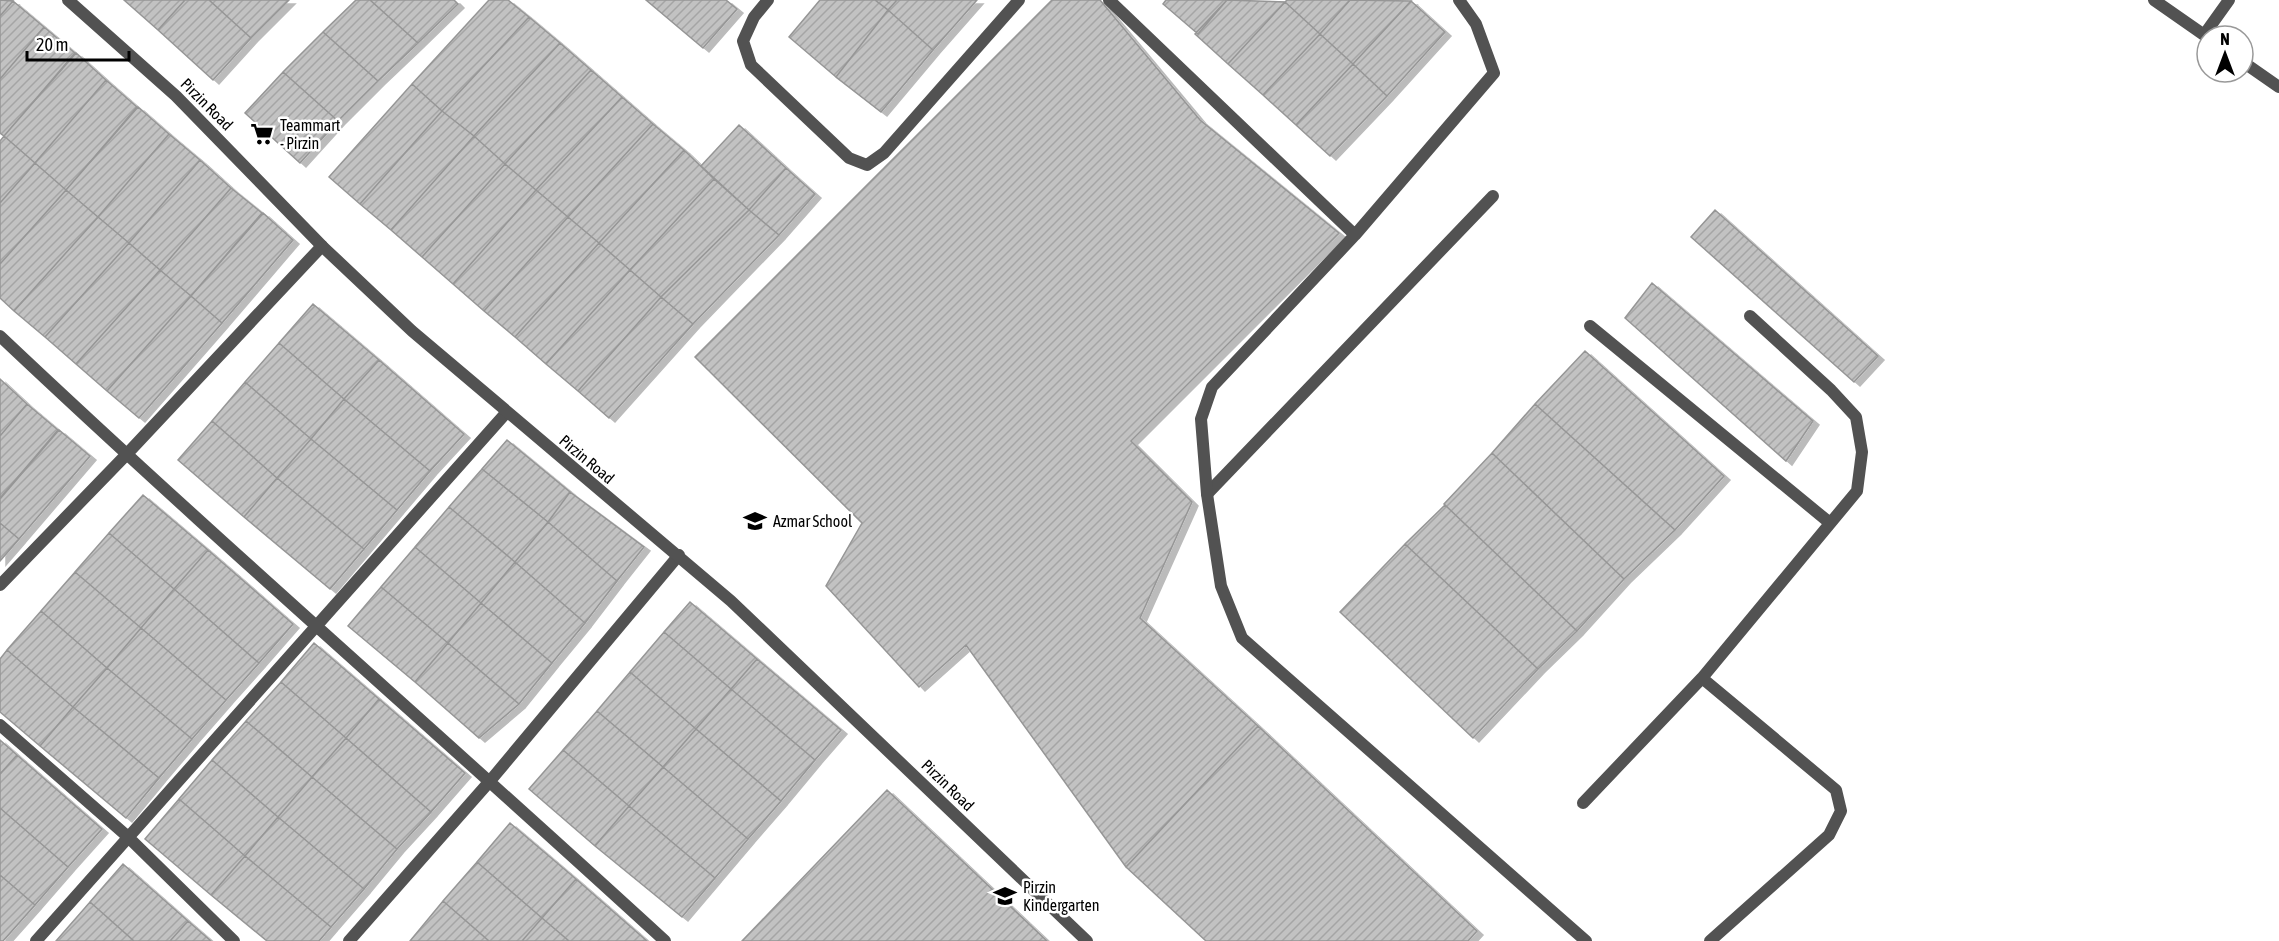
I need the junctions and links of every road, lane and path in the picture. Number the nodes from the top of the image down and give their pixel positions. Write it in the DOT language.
graph roads {
  1 [pos="68,0"];
  2 [pos="768,0"];
  3 [pos="1019,0"];
  4 [pos="1109,0"];
  5 [pos="1459,0"];
  6 [pos="2154,0"];
  7 [pos="2229,0"];
  8 [pos="2214,24"];
  9 [pos="2195,28"];
  10 [pos="2255,70"];
  11 [pos="2279,87"];
  12 [pos="1493,196"];
  13 [pos="1355,236"];
  14 [pos="322,246"];
  15 [pos="1750,316"];
  16 [pos="1590,326"];
  17 [pos="0,336"];
  18 [pos="506,413"];
  19 [pos="126,455"];
  20 [pos="1207,494"];
  21 [pos="1830,523"];
  22 [pos="679,555"];
  23 [pos="0,585"];
  24 [pos="317,627"];
  25 [pos="1702,678"];
  26 [pos="0,725"];
  27 [pos="490,781"];
  28 [pos="1583,803"];
  29 [pos="126,837"];
  30 [pos="36,941"];
  31 [pos="234,941"];
  32 [pos="349,941"];
  33 [pos="665,941"];
  34 [pos="1087,941"];
  35 [pos="1586,941"];
  36 [pos="1710,941"];
  1 -- 14 [label="street, Pirzin Road"];
  2 -- 3 [label="street"];
  4 -- 13 [label="street"];
  5 -- 13 [label="street"];
  6 -- 9 [label="street"];
  7 -- 8 [label="street"];
  10 -- 11 [label="street"];
  12 -- 20 [label="street"];
  13 -- 20 [label="street"];
  14 -- 18 [label="street, Pirzin Road"];
  14 -- 19 [label="street"];
  15 -- 21 [label="street"];
  16 -- 21 [label="street"];
  17 -- 19 [label="street"];
  18 -- 22 [label="street, Pirzin Road"];
  18 -- 24 [label="street"];
  19 -- 23 [label="street"];
  19 -- 24 [label="street"];
  20 -- 35 [label="street"];
  21 -- 25 [label="street"];
  22 -- 27 [label="street"];
  22 -- 34 [label="street, Pirzin Road"];
  24 -- 27 [label="street"];
  24 -- 29 [label="street"];
  25 -- 28 [label="street"];
  25 -- 36 [label="street"];
  26 -- 29 [label="street"];
  27 -- 32 [label="street"];
  27 -- 33 [label="street"];
  29 -- 30 [label="street"];
  29 -- 31 [label="street"];
}
